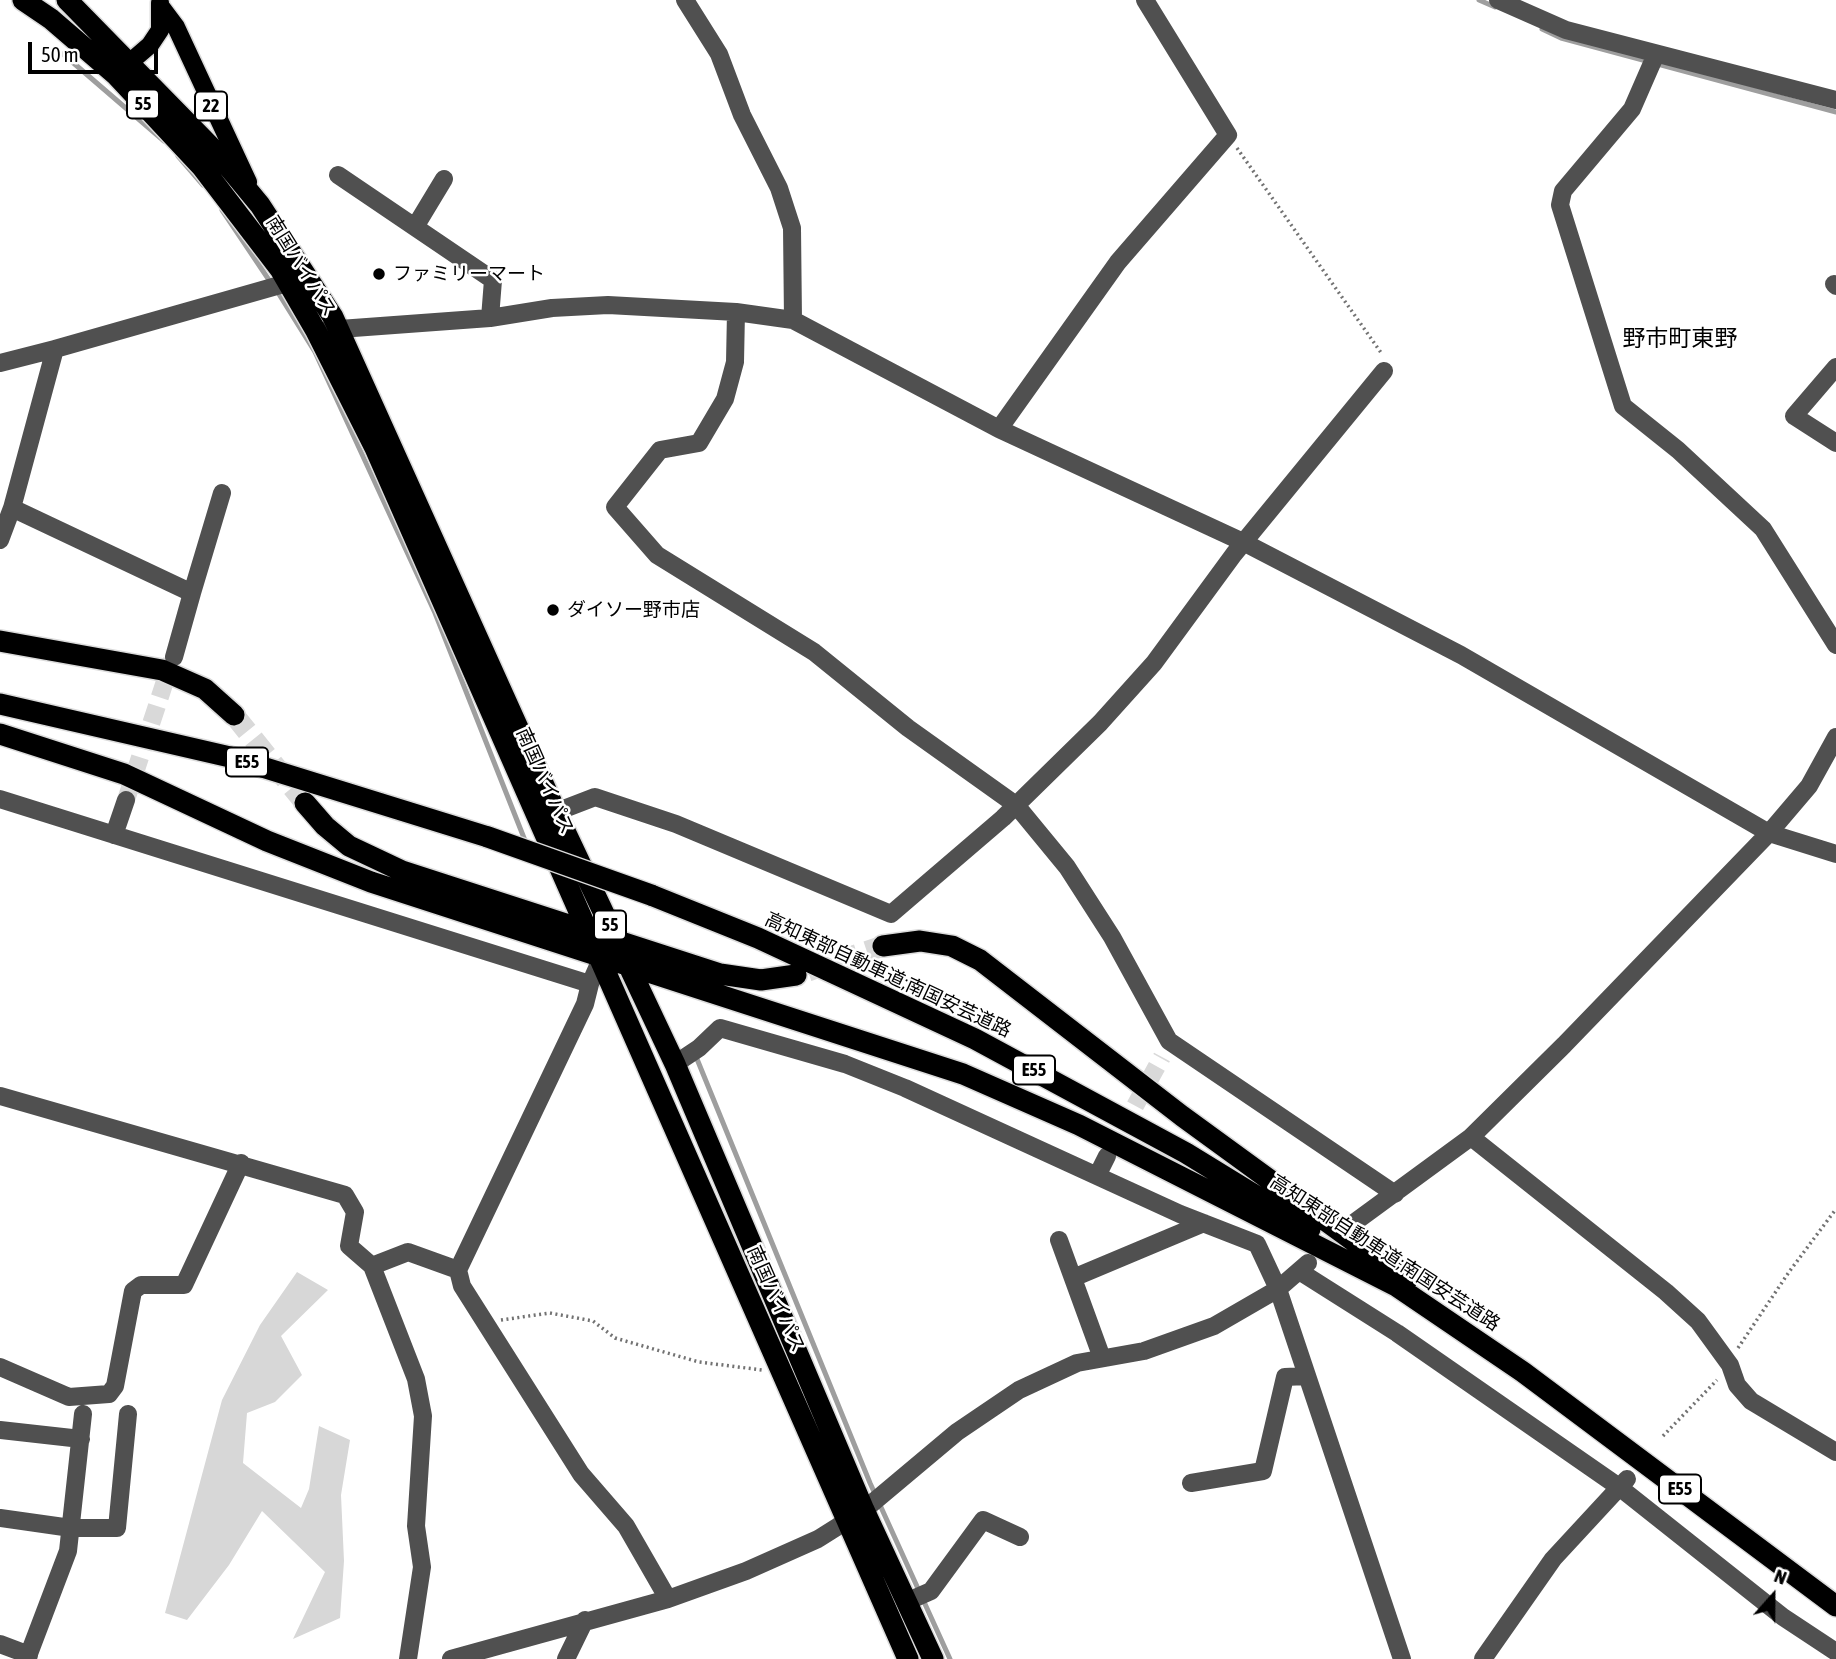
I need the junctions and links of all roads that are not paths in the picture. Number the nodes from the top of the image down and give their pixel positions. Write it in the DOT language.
graph roads {
  1 [pos="23,0"];
  2 [pos="67,0"];
  3 [pos="685,0"];
  4 [pos="1145,0"];
  5 [pos="1498,0"];
  6 [pos="160,4"];
  7 [pos="1656,54"];
  8 [pos="123,69"];
  9 [pos="1836,100"];
  10 [pos="338,175"];
  11 [pos="443,179"];
  12 [pos="260,205"];
  13 [pos="415,227"];
  14 [pos="276,286"];
  15 [pos="736,312"];
  16 [pos="490,318"];
  17 [pos="793,320"];
  18 [pos="337,328"];
  19 [pos="316,331"];
  20 [pos="55,349"];
  21 [pos="0,363"];
  22 [pos="1836,367"];
  23 [pos="1384,371"];
  24 [pos="999,429"];
  25 [pos="1836,443"];
  26 [pos="222,493"];
  27 [pos="12,508"];
  28 [pos="0,540"];
  29 [pos="1245,543"];
  30 [pos="192,593"];
  31 [pos="0,641"];
  32 [pos="1836,645"];
  33 [pos="174,657"];
  34 [pos="0,704"];
  35 [pos="234,715"];
  36 [pos="0,734"];
  37 [pos="1836,737"];
  38 [pos="0,799"];
  39 [pos="126,800"];
  40 [pos="305,803"];
  41 [pos="1016,806"];
  42 [pos="556,812"];
  43 [pos="1769,833"];
  44 [pos="114,835"];
  45 [pos="1836,854"];
  46 [pos="586,931"];
  47 [pos="617,942"];
  48 [pos="883,946"];
  49 [pos="601,959"];
  50 [pos="631,967"];
  51 [pos="796,975"];
  52 [pos="590,984"];
  53 [pos="675,1064"];
  54 [pos="0,1096"];
  55 [pos="1471,1137"];
  56 [pos="1107,1156"];
  57 [pos="241,1163"];
  58 [pos="1097,1176"];
  59 [pos="1395,1194"];
  60 [pos="1355,1222"];
  61 [pos="1204,1223"];
  62 [pos="1059,1240"];
  63 [pos="372,1266"];
  64 [pos="458,1270"];
  65 [pos="1073,1278"];
  66 [pos="1396,1286"];
  67 [pos="1278,1289"];
  68 [pos="1102,1359"];
  69 [pos="0,1367"];
  70 [pos="1523,1372"];
  71 [pos="1307,1376"];
  72 [pos="83,1414"];
  73 [pos="128,1414"];
  74 [pos="0,1430"];
  75 [pos="81,1439"];
  76 [pos="1836,1452"];
  77 [pos="1191,1483"];
  78 [pos="1623,1483"];
  79 [pos="866,1507"];
  80 [pos="0,1518"];
  81 [pos="71,1528"];
  82 [pos="1020,1538"];
  83 [pos="668,1599"];
  84 [pos="906,1602"];
  85 [pos="1836,1606"];
  86 [pos="585,1620"];
  87 [pos="0,1644"];
  88 [pos="1836,1652"];
  89 [pos="28,1657"];
  90 [pos="408,1659"];
  91 [pos="451,1659"];
  92 [pos="566,1659"];
  93 [pos="908,1659"];
  94 [pos="933,1659"];
  95 [pos="1402,1659"];
  96 [pos="1483,1659"];
  1 -- 8 [label="highway, 南国バイパス / 55"];
  2 -- 8 [label="highway, 南国バイパス / 55"];
  3 -- 17 [label="street"];
  4 -- 24 [label="street"];
  5 -- 7 [label="street"];
  6 -- 8 [label="main road, 22"];
  6 -- 12 [label="main road, 22"];
  7 -- 9 [label="street"];
  7 -- 32 [label="street"];
  8 -- 12 [label="highway, 南国バイパス / 55"];
  8 -- 14 [label="highway, 南国バイパス / 55"];
  10 -- 13 [label="street"];
  11 -- 13 [label="street"];
  12 -- 18 [label="highway, 南国バイパス / 55"];
  13 -- 16 [label="street"];
  14 -- 19 [label="highway, 南国バイパス / 55"];
  14 -- 20 [label="street"];
  15 -- 16 [label="street"];
  15 -- 17 [label="street"];
  15 -- 41 [label="street"];
  16 -- 18 [label="street"];
  17 -- 24 [label="street"];
  18 -- 19 [label="street"];
  18 -- 42 [label="highway, 南国バイパス / 55"];
  19 -- 46 [label="highway, 南国バイパス / 55"];
  20 -- 21 [label="street"];
  20 -- 27 [label="street"];
  22 -- 25 [label="street"];
  23 -- 29 [label="street"];
  24 -- 29 [label="street"];
  26 -- 30 [label="street"];
  27 -- 28 [label="street"];
  27 -- 30 [label="street"];
  29 -- 41 [label="street"];
  29 -- 43 [label="street"];
  30 -- 33 [label="street"];
  31 -- 35 [label="highway"];
  34 -- 66 [label="highway, 高知東部自動車道;南国安芸道路 / E55, bridge"];
  36 -- 49 [label="highway"];
  37 -- 43 [label="street"];
  38 -- 44 [label="street"];
  39 -- 44 [label="street"];
  40 -- 46 [label="highway"];
  41 -- 42 [label="street"];
  41 -- 59 [label="street"];
  42 -- 47 [label="highway, 南国バイパス / 55"];
  43 -- 45 [label="street"];
  43 -- 55 [label="street"];
  44 -- 52 [label="street"];
  46 -- 47 [label="highway"];
  46 -- 49 [label="highway, 南国バイパス / 55"];
  47 -- 50 [label="highway, 南国バイパス / 55"];
  47 -- 51 [label="highway"];
  48 -- 70 [label="highway"];
  49 -- 50 [label="highway"];
  49 -- 52 [label="street"];
  49 -- 79 [label="highway, 南国バイパス / 55"];
  50 -- 53 [label="highway, 南国バイパス / 55"];
  50 -- 66 [label="highway"];
  52 -- 64 [label="street"];
  53 -- 58 [label="street"];
  53 -- 79 [label="highway, 南国バイパス / 55"];
  54 -- 57 [label="street"];
  55 -- 59 [label="street"];
  55 -- 76 [label="street"];
  56 -- 58 [label="street"];
  57 -- 63 [label="street"];
  57 -- 69 [label="street"];
  58 -- 61 [label="street"];
  59 -- 60 [label="street"];
  61 -- 65 [label="street"];
  61 -- 67 [label="street"];
  62 -- 65 [label="street"];
  63 -- 64 [label="street"];
  63 -- 90 [label="street"];
  64 -- 83 [label="street"];
  65 -- 68 [label="street"];
  66 -- 70 [label="highway, 高知東部自動車道;南国安芸道路 / E55"];
  67 -- 68 [label="street"];
  67 -- 71 [label="street"];
  67 -- 78 [label="street"];
  68 -- 79 [label="street"];
  70 -- 85 [label="highway, 高知東部自動車道;南国安芸道路 / E55"];
  71 -- 77 [label="street"];
  71 -- 95 [label="street"];
  72 -- 75 [label="street"];
  73 -- 81 [label="street"];
  74 -- 75 [label="street"];
  75 -- 81 [label="street"];
  78 -- 88 [label="street"];
  78 -- 96 [label="street"];
  79 -- 83 [label="street"];
  79 -- 84 [label="highway, 南国バイパス / 55"];
  79 -- 93 [label="highway, 南国バイパス / 55"];
  80 -- 81 [label="street"];
  81 -- 89 [label="street"];
  82 -- 84 [label="street"];
  83 -- 86 [label="street"];
  84 -- 94 [label="highway, 南国バイパス / 55"];
  86 -- 91 [label="street"];
  86 -- 92 [label="street"];
  87 -- 89 [label="street"];
}
